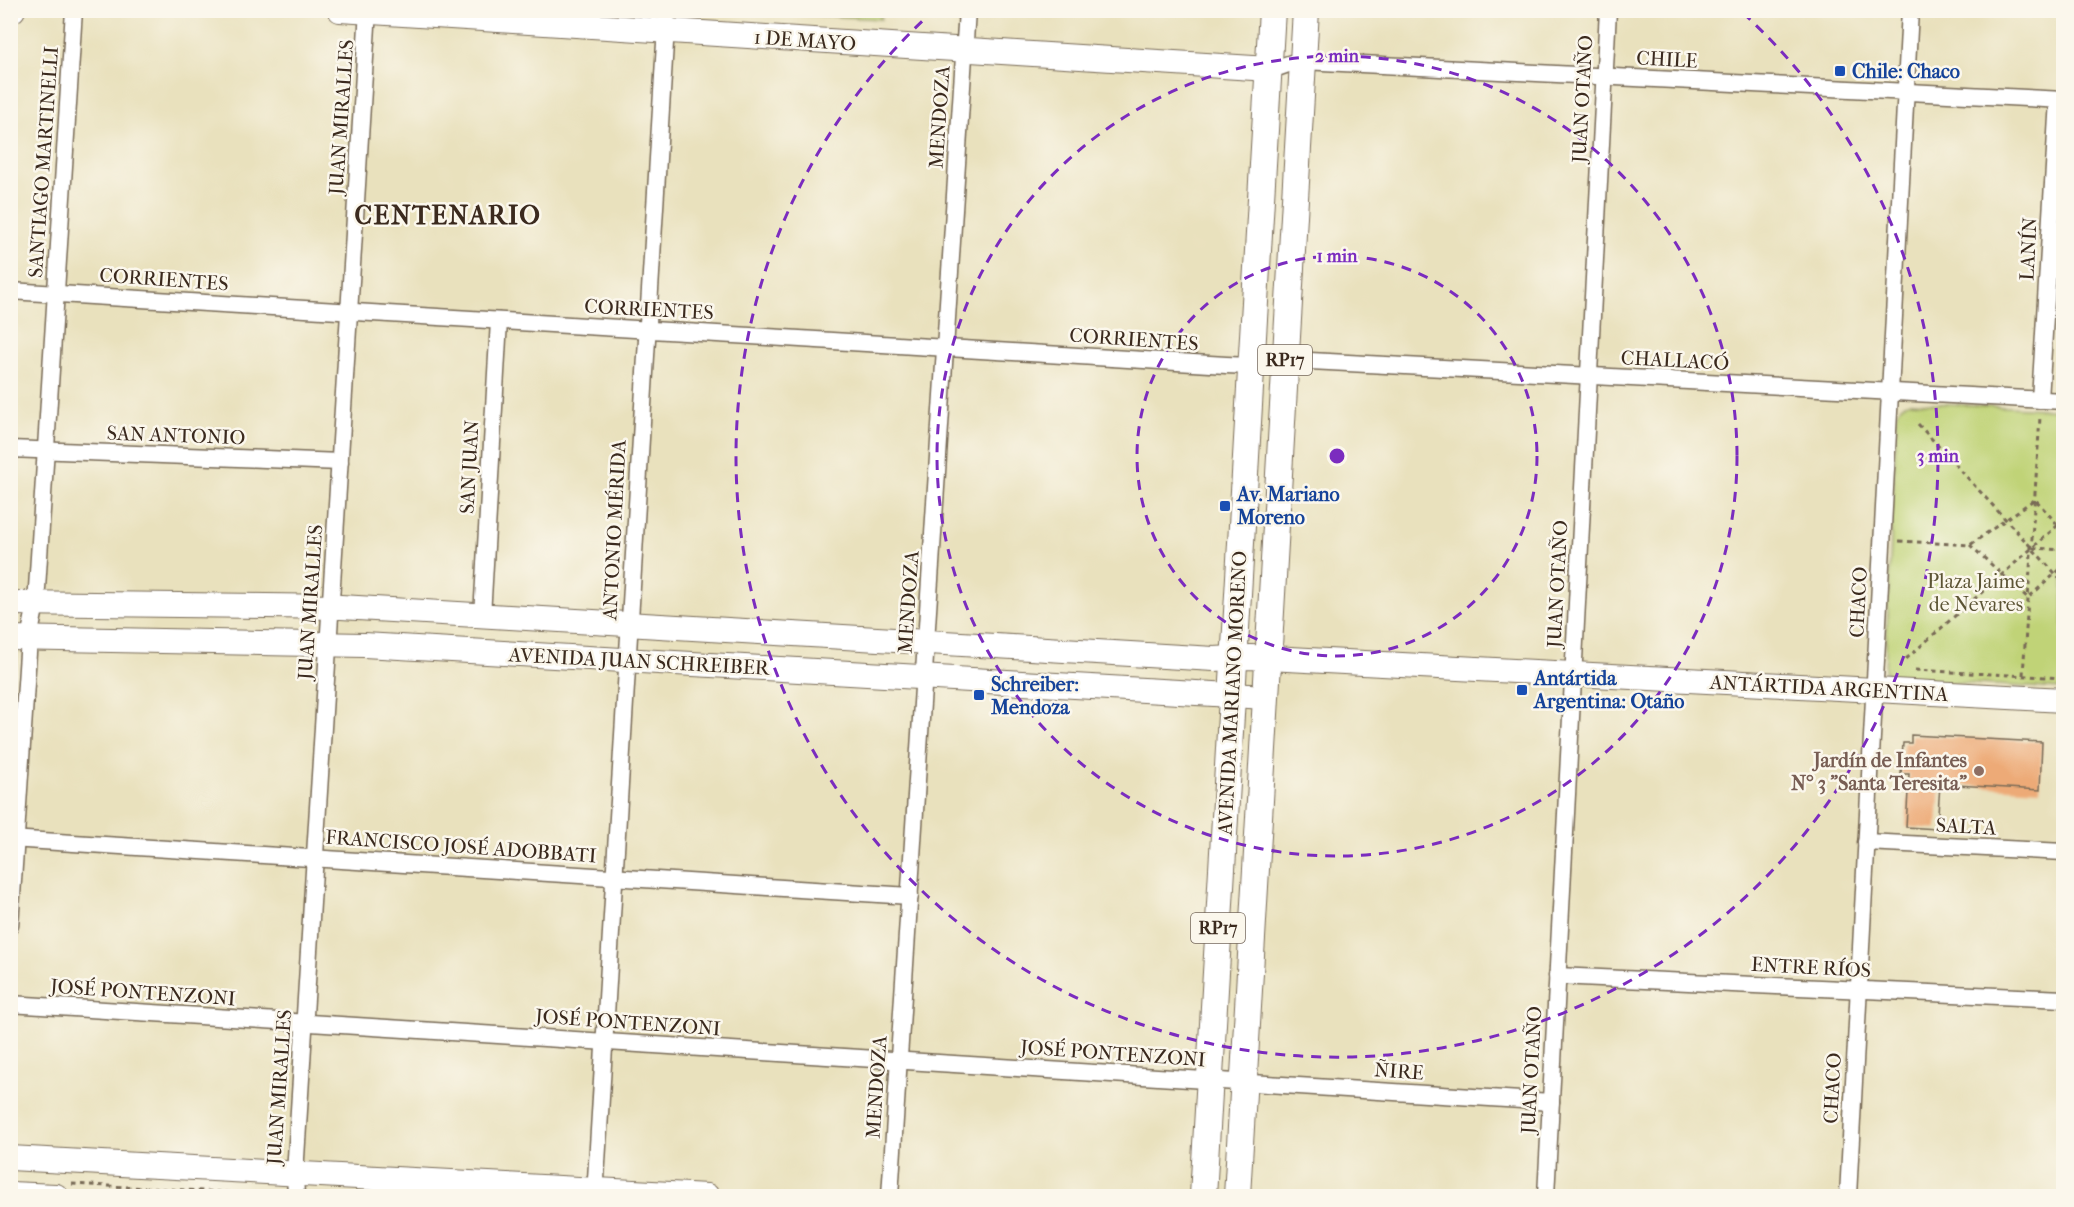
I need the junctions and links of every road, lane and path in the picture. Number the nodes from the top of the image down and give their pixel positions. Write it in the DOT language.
graph roads {
  1 [pos="74,10"];
  2 [pos="340,10"];
  3 [pos="967,10"];
  4 [pos="1272,10"];
  5 [pos="1306,10"];
  6 [pos="1608,10"];
  7 [pos="1910,10"];
  8 [pos="368,11"];
  9 [pos="666,21"];
  10 [pos="964,50"];
  11 [pos="1303,62"];
  12 [pos="1269,69"];
  13 [pos="1605,77"];
  14 [pos="1906,92"];
  15 [pos="2061,100"];
  16 [pos="10,291"];
  17 [pos="56,293"];
  18 [pos="349,312"];
  19 [pos="499,321"];
  20 [pos="647,330"];
  21 [pos="945,348"];
  22 [pos="1285,363"];
  23 [pos="1251,366"];
  24 [pos="1589,376"];
  25 [pos="1890,392"];
  26 [pos="2064,401"];
  27 [pos="2040,409"];
  28 [pos="1918,424"];
  29 [pos="10,449"];
  30 [pos="46,451"];
  31 [pos="340,462"];
  32 [pos="2035,499"];
  33 [pos="2006,520"];
  34 [pos="2064,520"];
  35 [pos="2058,525"];
  36 [pos="2064,532"];
  37 [pos="1899,541"];
  38 [pos="1970,545"];
  39 [pos="2031,548"];
  40 [pos="2064,550"];
  41 [pos="2064,566"];
  42 [pos="2055,573"];
  43 [pos="2002,574"];
  44 [pos="2064,583"];
  45 [pos="2028,598"];
  46 [pos="10,603"];
  47 [pos="36,604"];
  48 [pos="331,607"];
  49 [pos="482,616"];
  50 [pos="629,624"];
  51 [pos="20,638"];
  52 [pos="926,642"];
  53 [pos="328,644"];
  54 [pos="1234,658"];
  55 [pos="1268,658"];
  56 [pos="1906,659"];
  57 [pos="627,660"];
  58 [pos="1916,670"];
  59 [pos="1573,674"];
  60 [pos="2023,675"];
  61 [pos="924,677"];
  62 [pos="2064,678"];
  63 [pos="1874,690"];
  64 [pos="1232,695"];
  65 [pos="1266,697"];
  66 [pos="2064,700"];
  67 [pos="13,839"];
  68 [pos="1866,842"];
  69 [pos="2064,852"];
  70 [pos="315,858"];
  71 [pos="614,877"];
  72 [pos="910,896"];
  73 [pos="10,926"];
  74 [pos="1557,976"];
  75 [pos="1859,990"];
  76 [pos="2064,999"];
  77 [pos="10,1004"];
  78 [pos="304,1023"];
  79 [pos="604,1042"];
  80 [pos="899,1060"];
  81 [pos="1209,1080"];
  82 [pos="1244,1082"];
  83 [pos="1551,1102"];
  84 [pos="10,1158"];
  85 [pos="295,1189"];
  86 [pos="63,1190"];
  87 [pos="595,1193"];
  88 [pos="10,1194"];
  89 [pos="707,1197"];
  90 [pos="890,1197"];
  91 [pos="1203,1197"];
  92 [pos="1237,1197"];
  93 [pos="1546,1197"];
  94 [pos="1848,1197"];
  1 -- 17 [label="street, SANTIAGO MARTINELLI"];
  2 -- 8 [label="main road, 1 DE MAYO"];
  3 -- 10 [label="street, MENDOZA"];
  4 -- 12 [label="main road, AVENIDA MARIANO MORENO / RP17"];
  5 -- 11 [label="main road, AVENIDA MARIANO MORENO / RP17"];
  6 -- 13 [label="street, JUAN OTAÑO"];
  7 -- 14 [label="street, CHACO"];
  8 -- 9 [label="main road, 1 DE MAYO"];
  8 -- 18 [label="street, JUAN MIRALLES"];
  9 -- 10 [label="main road, 1 DE MAYO"];
  9 -- 20 [label="street, ANTONIO MÉRIDA"];
  10 -- 12 [label="main road, 1 DE MAYO"];
  10 -- 21 [label="street, MENDOZA"];
  11 -- 12 [label="street, CHILE"];
  11 -- 13 [label="street, CHILE"];
  11 -- 22 [label="main road, AVENIDA MARIANO MORENO / RP17"];
  12 -- 23 [label="main road, AVENIDA MARIANO MORENO / RP17"];
  13 -- 14 [label="street, CHILE"];
  13 -- 24 [label="street, JUAN OTAÑO"];
  14 -- 15 [label="street, CHILE"];
  14 -- 25 [label="street, CHACO"];
  15 -- 27 [label="street, LANÍN"];
  16 -- 17 [label="street, CORRIENTES"];
  17 -- 18 [label="street, CORRIENTES"];
  17 -- 30 [label="street, SANTIAGO MARTINELLI"];
  18 -- 19 [label="street, CORRIENTES"];
  18 -- 31 [label="street, JUAN MIRALLES"];
  19 -- 20 [label="street, CORRIENTES"];
  19 -- 49 [label="street, SAN JUAN"];
  20 -- 21 [label="street, CORRIENTES"];
  20 -- 50 [label="street, ANTONIO MÉRIDA"];
  21 -- 23 [label="street, CORRIENTES"];
  21 -- 52 [label="street, MENDOZA"];
  22 -- 23 [label="street, CORRIENTES"];
  22 -- 24 [label="street, CHALLACÓ"];
  22 -- 55 [label="main road, AVENIDA MARIANO MORENO / RP17"];
  23 -- 54 [label="main road, AVENIDA MARIANO MORENO / RP17"];
  24 -- 25 [label="street, CHALLACÓ"];
  24 -- 59 [label="street, JUAN OTAÑO"];
  25 -- 27 [label="street, CHALLACÓ"];
  25 -- 63 [label="street, CHACO"];
  26 -- 27 [label="street, CHALLACÓ"];
  27 -- 32 [label="path"];
  28 -- 33 [label="path"];
  29 -- 30 [label="street, SAN ANTONIO"];
  30 -- 31 [label="street, SAN ANTONIO"];
  30 -- 47 [label="street, SANTIAGO MARTINELLI"];
  31 -- 48 [label="street, JUAN MIRALLES"];
  32 -- 33 [label="path"];
  32 -- 35 [label="path"];
  32 -- 39 [label="path"];
  33 -- 38 [label="path"];
  33 -- 39 [label="path"];
  34 -- 35 [label="path"];
  35 -- 36 [label="path"];
  35 -- 39 [label="path"];
  37 -- 38 [label="path"];
  38 -- 43 [label="path"];
  39 -- 40 [label="path"];
  39 -- 42 [label="path"];
  39 -- 43 [label="path"];
  39 -- 45 [label="path"];
  41 -- 42 [label="path"];
  42 -- 44 [label="path"];
  42 -- 45 [label="path"];
  43 -- 45 [label="path"];
  43 -- 56 [label="path"];
  45 -- 60 [label="path"];
  46 -- 47 [label="main road, AVENIDA JUAN SCHREIBER"];
  47 -- 48 [label="main road, AVENIDA JUAN SCHREIBER"];
  47 -- 51 [label="street, SANTIAGO MARTINELLI"];
  48 -- 49 [label="main road, AVENIDA JUAN SCHREIBER"];
  48 -- 53 [label="street, JUAN MIRALLES"];
  49 -- 50 [label="main road, AVENIDA JUAN SCHREIBER"];
  50 -- 52 [label="main road, AVENIDA JUAN SCHREIBER"];
  50 -- 57 [label="street, ANTONIO MÉRIDA"];
  51 -- 53 [label="main road, AVENIDA JUAN SCHREIBER"];
  51 -- 67 [label="street, SANTIAGO MARTINELLI"];
  52 -- 54 [label="main road, AVENIDA JUAN SCHREIBER"];
  52 -- 61 [label="street, MENDOZA"];
  53 -- 57 [label="main road, AVENIDA JUAN SCHREIBER"];
  53 -- 70 [label="street, JUAN MIRALLES"];
  54 -- 55 [label="main road, ANTÁRTIDA ARGENTINA"];
  54 -- 64 [label="main road, AVENIDA MARIANO MORENO / RP17"];
  55 -- 59 [label="main road, ANTÁRTIDA ARGENTINA"];
  55 -- 65 [label="main road, AVENIDA MARIANO MORENO / RP17"];
  57 -- 61 [label="main road, AVENIDA JUAN SCHREIBER"];
  57 -- 71 [label="street, ANTONIO MÉRIDA"];
  58 -- 60 [label="path"];
  59 -- 63 [label="main road, ANTÁRTIDA ARGENTINA"];
  59 -- 74 [label="street, JUAN OTAÑO"];
  60 -- 62 [label="path"];
  61 -- 64 [label="main road, AVENIDA JUAN SCHREIBER"];
  61 -- 72 [label="street, MENDOZA"];
  63 -- 66 [label="main road, ANTÁRTIDA ARGENTINA"];
  63 -- 68 [label="street, CHACO"];
  64 -- 65 [label="main road, AVENIDA JUAN SCHREIBER"];
  64 -- 81 [label="main road, AVENIDA MARIANO MORENO / RP17"];
  65 -- 82 [label="main road, AVENIDA MARIANO MORENO / RP17"];
  67 -- 70 [label="street, FRANCISCO JOSÉ ADOBBATI"];
  67 -- 73 [label="street, SANTIAGO MARTINELLI"];
  68 -- 69 [label="street, SALTA"];
  68 -- 75 [label="street, CHACO"];
  70 -- 71 [label="street, FRANCISCO JOSÉ ADOBBATI"];
  70 -- 78 [label="street, JUAN MIRALLES"];
  71 -- 72 [label="street, FRANCISCO JOSÉ ADOBBATI"];
  71 -- 79 [label="street, ANTONIO MÉRIDA"];
  72 -- 80 [label="street, MENDOZA"];
  74 -- 75 [label="street, ENTRE RÍOS"];
  74 -- 83 [label="street, JUAN OTAÑO"];
  75 -- 76 [label="street, ENTRE RÍOS"];
  75 -- 94 [label="street, CHACO"];
  77 -- 78 [label="street, JOSÉ PONTENZONI"];
  78 -- 79 [label="street, JOSÉ PONTENZONI"];
  78 -- 85 [label="street, JUAN MIRALLES"];
  79 -- 80 [label="street, JOSÉ PONTENZONI"];
  79 -- 87 [label="street, ANTONIO MÉRIDA"];
  80 -- 81 [label="street, JOSÉ PONTENZONI"];
  80 -- 90 [label="street, MENDOZA"];
  81 -- 82 [label="street, JOSÉ PONTENZONI"];
  81 -- 91 [label="main road, AVENIDA MARIANO MORENO / RP17"];
  82 -- 83 [label="street, ÑIRE"];
  82 -- 92 [label="main road, AVENIDA MARIANO MORENO / RP17"];
  83 -- 93 [label="street, JUAN OTAÑO"];
  84 -- 85 [label="main road"];
  85 -- 86 [label="path"];
  85 -- 87 [label="main road"];
  86 -- 88 [label="main road"];
  87 -- 89 [label="main road"];
}
